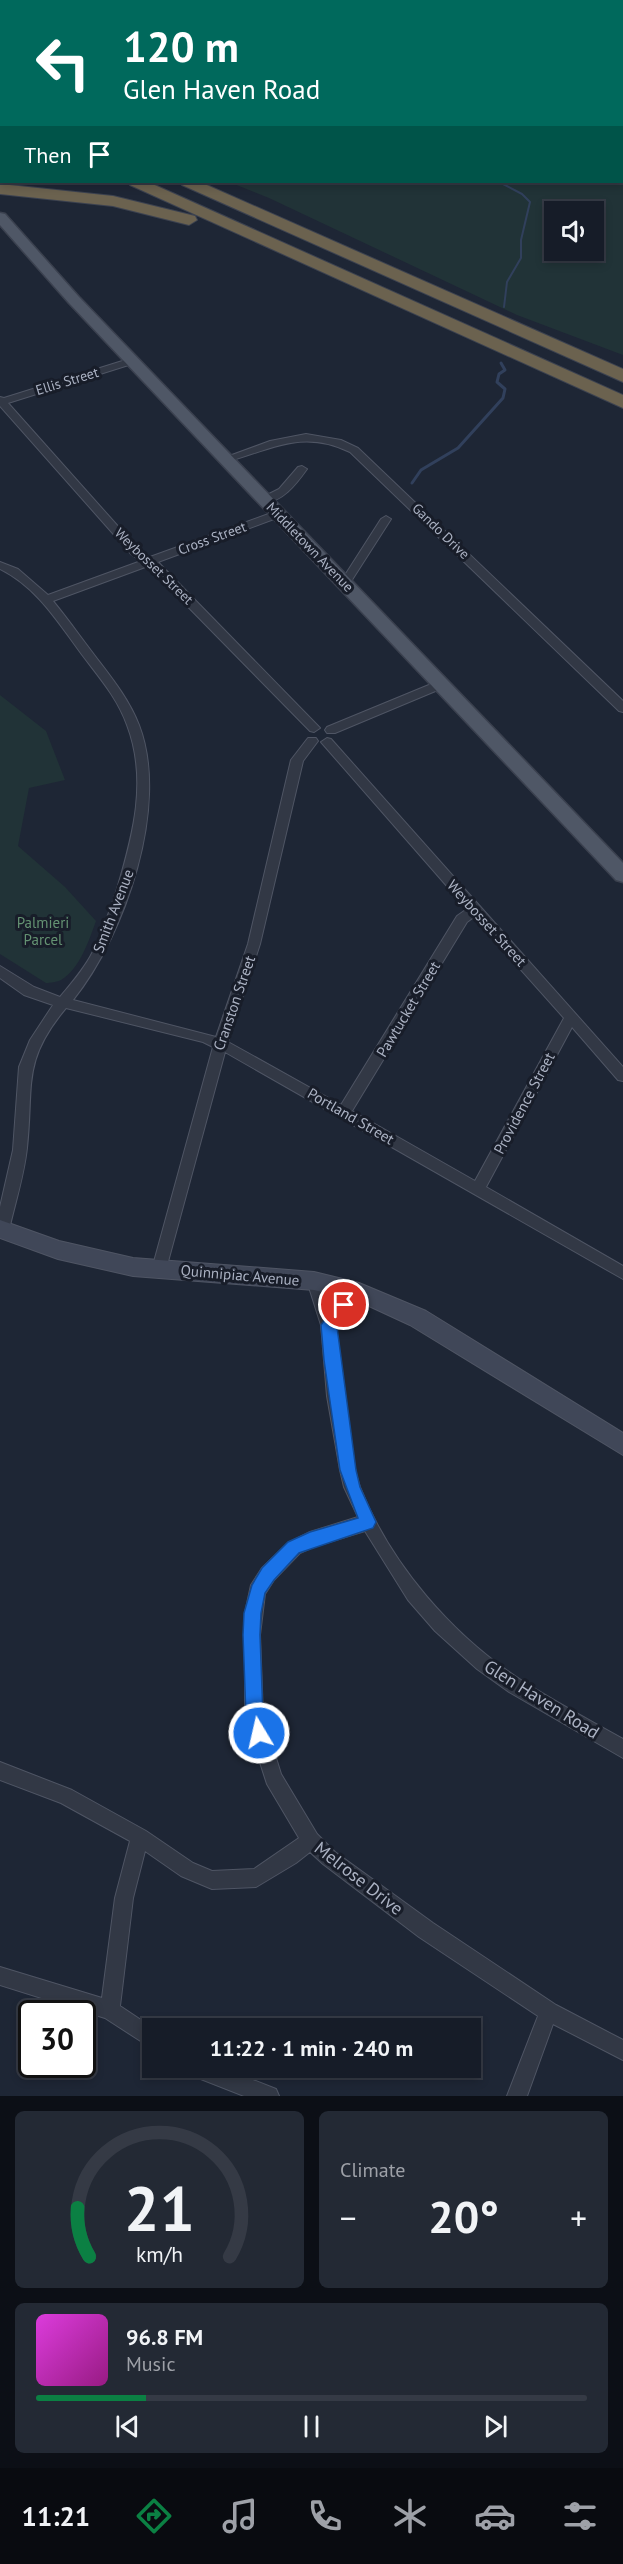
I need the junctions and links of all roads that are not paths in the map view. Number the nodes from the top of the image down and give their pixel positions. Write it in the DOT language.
graph roads {
  1 [pos="138,183"];
  2 [pos="190,183"];
  3 [pos="0,189"];
  4 [pos="28,191"];
  5 [pos="0,200"];
  6 [pos="1,221"];
  7 [pos="325,267"];
  8 [pos="132,361"];
  9 [pos="623,376"];
  10 [pos="1,401"];
  11 [pos="623,402"];
  12 [pos="226,459"];
  13 [pos="302,469"];
  14 [pos="265,500"];
  15 [pos="278,514"];
  16 [pos="386,519"];
  17 [pos="0,555"];
  18 [pos="149,561"];
  19 [pos="0,565"];
  20 [pos="15,571"];
  21 [pos="345,583"];
  22 [pos="45,600"];
  23 [pos="441,684"];
  24 [pos="623,708"];
  25 [pos="313,734"];
  26 [pos="329,736"];
  27 [pos="623,875"];
  28 [pos="475,910"];
  29 [pos="0,971"];
  30 [pos="62,1003"];
  31 [pos="571,1017"];
  32 [pos="220,1044"];
  33 [pos="623,1076"];
  34 [pos="345,1111"];
  35 [pos="478,1189"];
  36 [pos="1,1233"];
  37 [pos="159,1269"];
  38 [pos="623,1273"];
  39 [pos="314,1281"];
  40 [pos="359,1292"];
  41 [pos="329,1325"];
  42 [pos="623,1444"];
  43 [pos="368,1522"];
  44 [pos="623,1749"];
  45 [pos="0,1771"];
  46 [pos="140,1837"];
  47 [pos="311,1840"];
  48 [pos="0,1976"];
  49 [pos="110,2010"];
  50 [pos="549,2012"];
  51 [pos="142,2032"];
  52 [pos="623,2050"];
  53 [pos="223,2078"];
  54 [pos="269,2096"];
  55 [pos="517,2096"];
  1 -- 7 [label="highway"];
  2 -- 9 [label="highway"];
  3 -- 4 [label="highway"];
  4 -- 5 [label="highway"];
  4 -- 7 [label="highway"];
  6 -- 8 [label="main road, Middletown Avenue"];
  7 -- 11 [label="highway"];
  8 -- 10 [label="street, Ellis Street"];
  8 -- 12 [label="main road, Middletown Avenue"];
  10 -- 18 [label="street, Weybosset Street"];
  12 -- 14 [label="main road, Middletown Avenue"];
  12 -- 24 [label="street, Gando Drive"];
  13 -- 14 [label="street"];
  14 -- 15 [label="main road, Middletown Avenue"];
  15 -- 18 [label="street, Cross Street"];
  15 -- 21 [label="main road, Middletown Avenue"];
  16 -- 21 [label="street"];
  17 -- 20 [label="street, Smith Avenue"];
  18 -- 22 [label="street, Cross Street"];
  18 -- 25 [label="street, Weybosset Street"];
  19 -- 20 [label="street"];
  20 -- 22 [label="street, Smith Avenue"];
  21 -- 23 [label="main road, Middletown Avenue"];
  22 -- 30 [label="street, Smith Avenue"];
  23 -- 26 [label="street"];
  23 -- 27 [label="main road, Middletown Avenue"];
  25 -- 26 [label="street"];
  25 -- 32 [label="street, Cranston Street"];
  26 -- 28 [label="street, Weybosset Street"];
  28 -- 31 [label="street, Weybosset Street"];
  28 -- 34 [label="street, Pawtucket Street"];
  29 -- 30 [label="street, Portland Street"];
  30 -- 32 [label="street, Portland Street"];
  30 -- 36 [label="street, Smith Avenue"];
  31 -- 33 [label="street, Weybosset Street"];
  31 -- 35 [label="street, Providence Street"];
  32 -- 34 [label="street, Portland Street"];
  32 -- 37 [label="street, Cranston Street"];
  34 -- 35 [label="street, Portland Street"];
  35 -- 38 [label="street, Portland Street"];
  36 -- 37 [label="main road, Quinnipiac Avenue"];
  37 -- 39 [label="main road, Quinnipiac Avenue"];
  39 -- 40 [label="main road, Quinnipiac Avenue"];
  39 -- 41 [label="street, Glen Haven Road"];
  40 -- 41 [label="street"];
  40 -- 42 [label="main road, Quinnipiac Avenue"];
  41 -- 43 [label="street, Glen Haven Road"];
  43 -- 44 [label="street, Glen Haven Road"];
  43 -- 47 [label="street, Melrose Drive"];
  45 -- 46 [label="street"];
  46 -- 47 [label="street"];
  46 -- 49 [label="street"];
  47 -- 50 [label="street, Melrose Drive"];
  48 -- 49 [label="street"];
  49 -- 51 [label="street"];
  50 -- 52 [label="street, Melrose Drive"];
  50 -- 55 [label="street"];
  53 -- 54 [label="street"];
}
